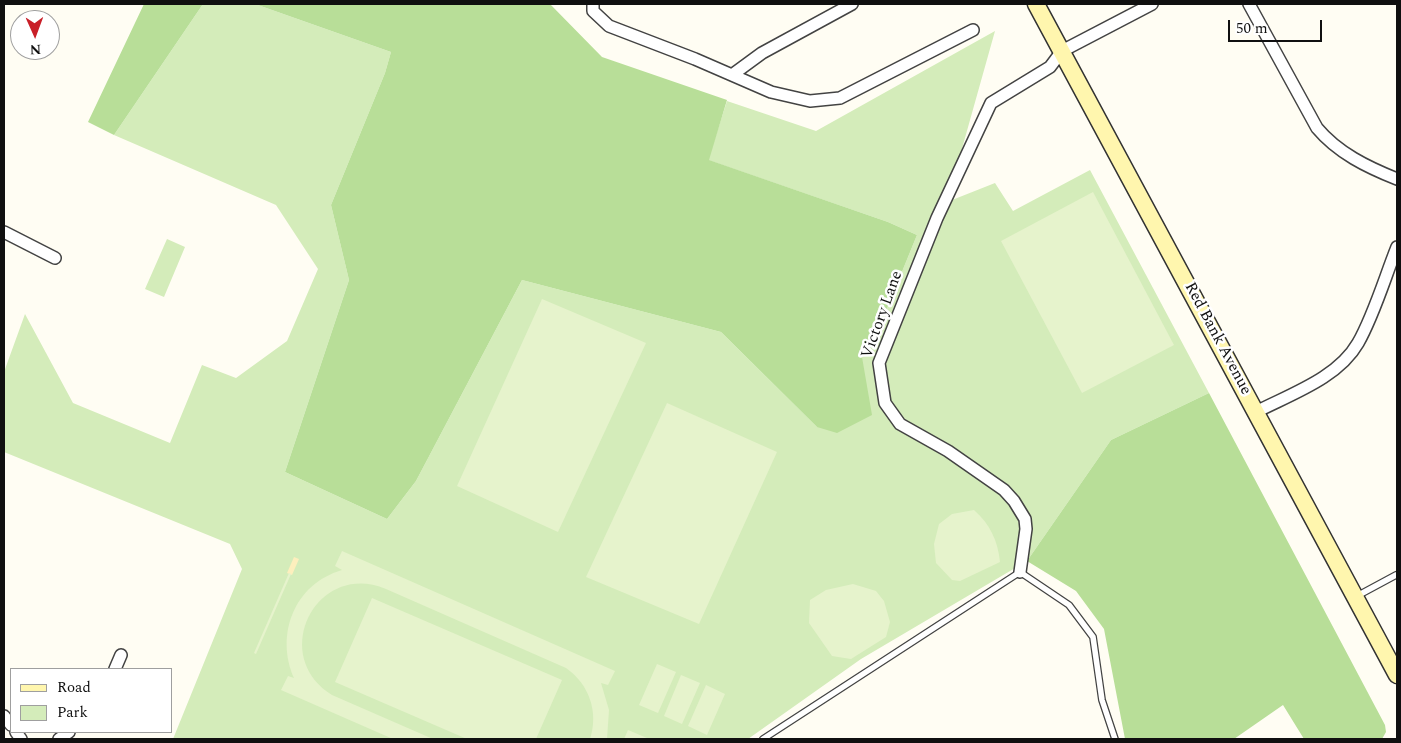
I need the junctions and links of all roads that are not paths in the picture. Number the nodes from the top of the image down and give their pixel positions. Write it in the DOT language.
graph roads {
  1 [pos="593,4"];
  2 [pos="852,4"];
  3 [pos="1036,4"];
  4 [pos="1152,4"];
  5 [pos="1249,4"];
  6 [pos="973,30"];
  7 [pos="1062,52"];
  8 [pos="732,75"];
  9 [pos="1397,179"];
  10 [pos="4,232"];
  11 [pos="1397,246"];
  12 [pos="55,258"];
  13 [pos="1256,412"];
  14 [pos="1020,572"];
  15 [pos="1396,575"];
  16 [pos="1356,597"];
  17 [pos="121,655"];
  18 [pos="115,668"];
  19 [pos="1397,675"];
  20 [pos="763,739"];
  21 [pos="1114,739"];
  1 -- 8 [label="street"];
  2 -- 8 [label="street"];
  3 -- 7 [label="street, Red Bank Avenue"];
  4 -- 7 [label="street, Victory Lane"];
  5 -- 9 [label="street"];
  6 -- 8 [label="street"];
  7 -- 13 [label="street, Red Bank Avenue"];
  7 -- 14 [label="street, Victory Lane"];
  10 -- 12 [label="street"];
  11 -- 13 [label="street"];
  13 -- 16 [label="street, Red Bank Avenue"];
  14 -- 20 [label="lane"];
  14 -- 21 [label="lane"];
  15 -- 16 [label="lane"];
  16 -- 19 [label="street, Red Bank Avenue"];
  17 -- 18 [label="street"];
}
